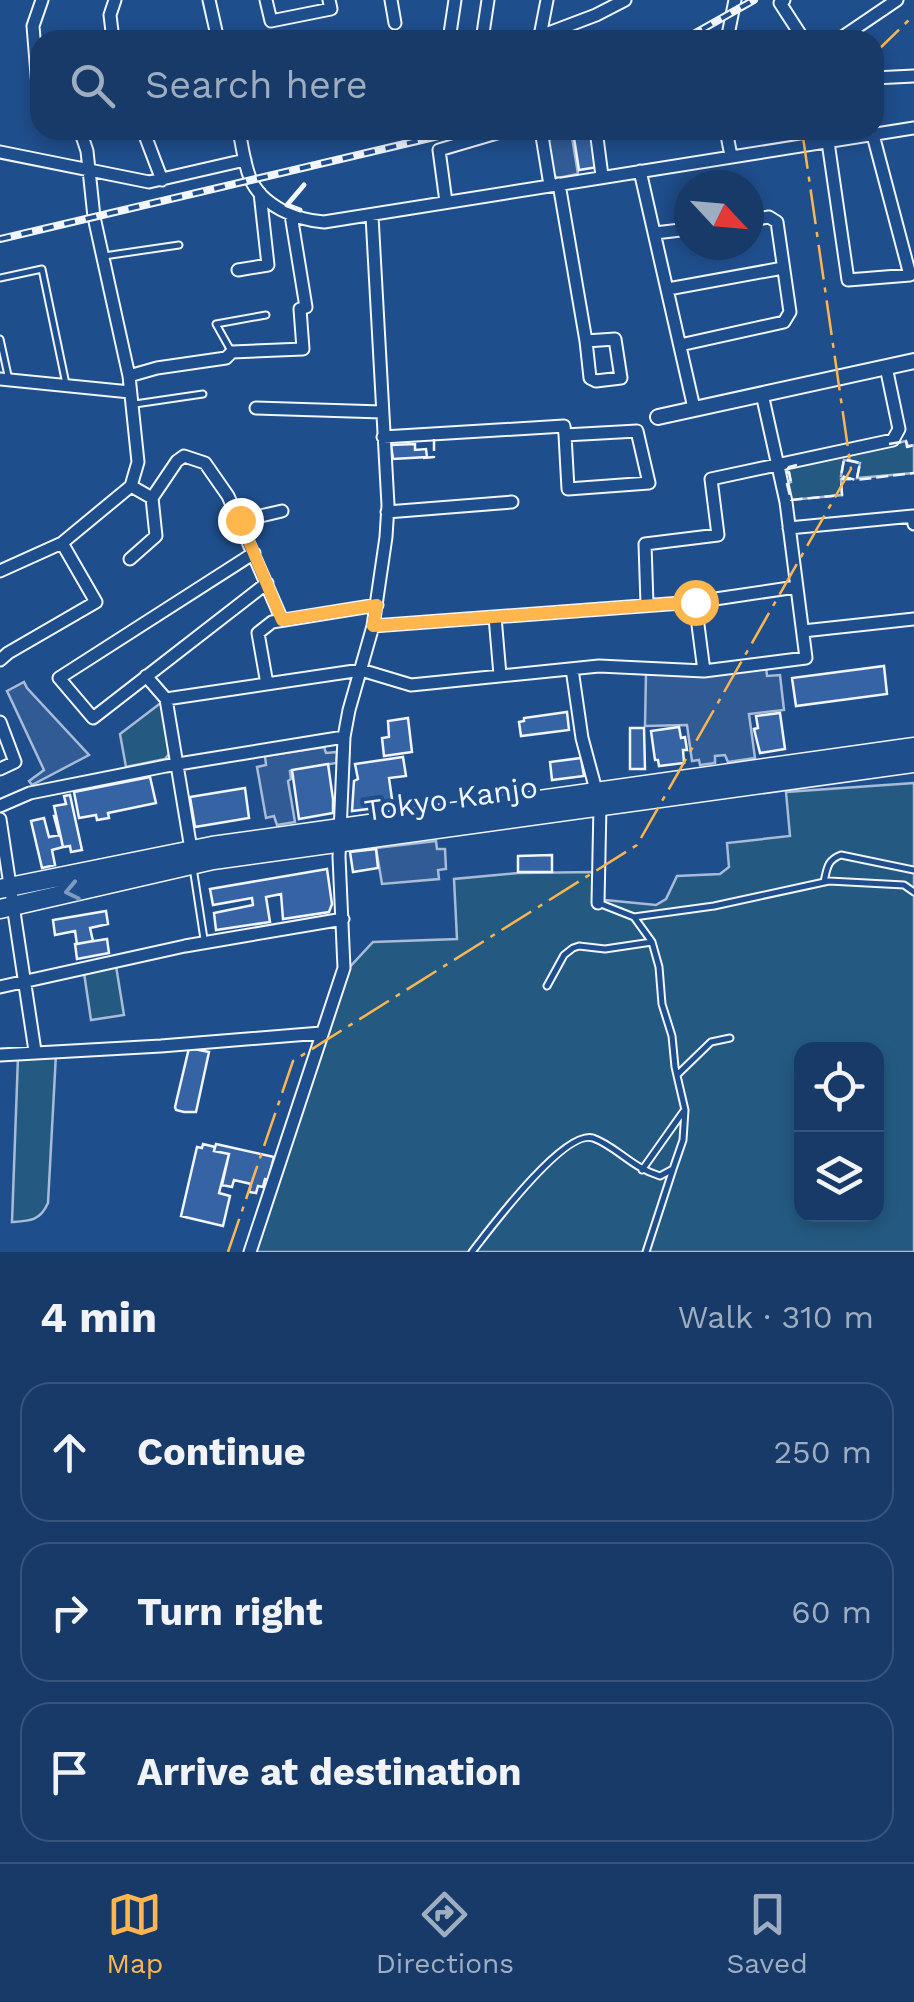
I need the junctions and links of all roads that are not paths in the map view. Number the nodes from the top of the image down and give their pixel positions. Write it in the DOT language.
graph roads {
  1 [pos="42,0"];
  2 [pos="114,0"];
  3 [pos="209,0"];
  4 [pos="266,0"];
  5 [pos="329,0"];
  6 [pos="391,0"];
  7 [pos="455,0"];
  8 [pos="488,0"];
  9 [pos="546,0"];
  10 [pos="624,0"];
  11 [pos="736,0"];
  12 [pos="784,0"];
  13 [pos="897,0"];
  14 [pos="395,23"];
  15 [pos="33,30"];
  16 [pos="112,30"];
  17 [pos="216,30"];
  18 [pos="450,30"];
  19 [pos="484,30"];
  20 [pos="537,30"];
  21 [pos="556,30"];
  22 [pos="729,30"];
  23 [pos="798,30"];
  24 [pos="853,30"];
  25 [pos="914,76"];
  26 [pos="884,78"];
  27 [pos="914,128"];
  28 [pos="884,133"];
  29 [pos="83,140"];
  30 [pos="146,140"];
  31 [pos="244,140"];
  32 [pos="473,140"];
  33 [pos="543,140"];
  34 [pos="597,140"];
  35 [pos="728,140"];
  36 [pos="841,140"];
  37 [pos="873,140"];
  38 [pos="828,142"];
  39 [pos="0,152"];
  40 [pos="731,156"];
  41 [pos="245,160"];
  42 [pos="90,170"];
  43 [pos="640,171"];
  44 [pos="602,176"];
  45 [pos="162,180"];
  46 [pos="554,184"];
  47 [pos="260,193"];
  48 [pos="446,202"];
  49 [pos="291,216"];
  50 [pos="372,216"];
  51 [pos="764,218"];
  52 [pos="674,231"];
  53 [pos="655,234"];
  54 [pos="179,245"];
  55 [pos="104,256"];
  56 [pos="783,268"];
  57 [pos="238,270"];
  58 [pos="0,278"];
  59 [pos="668,289"];
  60 [pos="266,316"];
  61 [pos="0,340"];
  62 [pos="586,341"];
  63 [pos="680,346"];
  64 [pos="232,352"];
  65 [pos="914,361"];
  66 [pos="886,367"];
  67 [pos="129,376"];
  68 [pos="4,380"];
  69 [pos="67,387"];
  70 [pos="203,394"];
  71 [pos="762,394"];
  72 [pos="131,398"];
  73 [pos="256,408"];
  74 [pos="694,408"];
  75 [pos="382,412"];
  76 [pos="658,416"];
  77 [pos="565,436"];
  78 [pos="383,437"];
  79 [pos="777,463"];
  80 [pos="130,486"];
  81 [pos="152,498"];
  82 [pos="512,502"];
  83 [pos="282,511"];
  84 [pos="387,512"];
  85 [pos="240,520"];
  86 [pos="914,524"];
  87 [pos="789,528"];
  88 [pos="62,543"];
  89 [pos="254,553"];
  90 [pos="130,559"];
  91 [pos="0,570"];
  92 [pos="267,583"];
  93 [pos="796,586"];
  94 [pos="695,602"];
  95 [pos="647,604"];
  96 [pos="377,605"];
  97 [pos="495,617"];
  98 [pos="914,618"];
  99 [pos="282,620"];
  100 [pos="373,626"];
  101 [pos="803,632"];
  102 [pos="0,660"];
  103 [pos="572,669"];
  104 [pos="361,670"];
  105 [pos="704,672"];
  106 [pos="500,675"];
  107 [pos="146,676"];
  108 [pos="267,684"];
  109 [pos="166,699"];
  110 [pos="0,722"];
  111 [pos="344,737"];
  112 [pos="914,747"];
  113 [pos="914,763"];
  114 [pos="176,764"];
  115 [pos="0,768"];
  116 [pos="597,798"];
  117 [pos="0,806"];
  118 [pos="0,820"];
  119 [pos="341,835"];
  120 [pos="191,850"];
  121 [pos="914,870"];
  122 [pos="194,874"];
  123 [pos="824,882"];
  124 [pos="914,892"];
  125 [pos="6,897"];
  126 [pos="598,903"];
  127 [pos="634,918"];
  128 [pos="344,920"];
  129 [pos="204,942"];
  130 [pos="652,942"];
  131 [pos="26,980"];
  132 [pos="547,986"];
  133 [pos="0,987"];
  134 [pos="321,1033"];
  135 [pos="730,1038"];
  136 [pos="35,1051"];
  137 [pos="0,1055"];
  138 [pos="677,1075"];
  139 [pos="685,1110"];
  140 [pos="673,1169"];
  141 [pos="642,1170"];
  142 [pos="250,1252"];
  143 [pos="472,1252"];
  144 [pos="646,1252"];
  1 -- 15 [label="street"];
  2 -- 16 [label="street"];
  3 -- 17 [label="street"];
  4 -- 5 [label="street"];
  6 -- 14 [label="street"];
  7 -- 18 [label="street"];
  8 -- 19 [label="street"];
  9 -- 20 [label="street"];
  10 -- 21 [label="street"];
  11 -- 22 [label="street"];
  12 -- 23 [label="street"];
  13 -- 24 [label="street"];
  25 -- 26 [label="street"];
  27 -- 28 [label="street"];
  29 -- 42 [label="street"];
  30 -- 45 [label="street"];
  31 -- 41 [label="street"];
  32 -- 48 [label="street"];
  33 -- 46 [label="street"];
  34 -- 44 [label="street"];
  35 -- 40 [label="street"];
  36 -- 38 [label="street"];
  37 -- 38 [label="street"];
  38 -- 40 [label="street"];
  39 -- 42 [label="street"];
  40 -- 43 [label="street"];
  41 -- 45 [label="street"];
  41 -- 47 [label="street"];
  42 -- 45 [label="street"];
  42 -- 55 [label="street"];
  43 -- 44 [label="street"];
  43 -- 53 [label="street"];
  44 -- 46 [label="street"];
  46 -- 48 [label="street"];
  46 -- 62 [label="street"];
  47 -- 49 [label="street"];
  47 -- 57 [label="street"];
  48 -- 50 [label="street"];
  49 -- 50 [label="street"];
  49 -- 64 [label="street"];
  50 -- 75 [label="street"];
  51 -- 56 [label="street"];
  52 -- 53 [label="street"];
  53 -- 59 [label="street"];
  54 -- 55 [label="lane"];
  55 -- 67 [label="street"];
  56 -- 59 [label="street"];
  56 -- 63 [label="street"];
  58 -- 69 [label="lane"];
  59 -- 63 [label="street"];
  60 -- 64 [label="lane"];
  61 -- 68 [label="lane"];
  63 -- 74 [label="street"];
  64 -- 67 [label="street"];
  65 -- 66 [label="street"];
  66 -- 71 [label="street"];
  66 -- 79 [label="street"];
  67 -- 72 [label="street"];
  68 -- 69 [label="street"];
  69 -- 72 [label="street"];
  70 -- 72 [label="lane"];
  71 -- 74 [label="street"];
  71 -- 79 [label="street"];
  72 -- 80 [label="street"];
  73 -- 75 [label="street"];
  74 -- 76 [label="street"];
  75 -- 78 [label="street"];
  77 -- 77 [label="street"];
  77 -- 78 [label="street"];
  78 -- 84 [label="street"];
  79 -- 87 [label="street"];
  79 -- 95 [label="street"];
  80 -- 81 [label="street"];
  80 -- 88 [label="street"];
  81 -- 85 [label="street"];
  81 -- 90 [label="street"];
  82 -- 84 [label="street"];
  83 -- 85 [label="street"];
  84 -- 96 [label="street"];
  85 -- 89 [label="street"];
  86 -- 87 [label="street"];
  87 -- 93 [label="street"];
  88 -- 91 [label="street"];
  88 -- 102 [label="street"];
  89 -- 92 [label="street"];
  89 -- 107 [label="street"];
  92 -- 99 [label="street"];
  92 -- 107 [label="street"];
  93 -- 94 [label="street"];
  93 -- 101 [label="street"];
  94 -- 95 [label="street"];
  94 -- 105 [label="street"];
  95 -- 97 [label="street"];
  96 -- 99 [label="street"];
  96 -- 100 [label="street"];
  97 -- 100 [label="street"];
  97 -- 106 [label="street"];
  98 -- 101 [label="street"];
  99 -- 108 [label="street"];
  100 -- 104 [label="street"];
  101 -- 105 [label="street"];
  103 -- 105 [label="street"];
  103 -- 106 [label="street"];
  103 -- 116 [label="street"];
  104 -- 106 [label="street"];
  104 -- 108 [label="street"];
  104 -- 111 [label="street"];
  107 -- 109 [label="street"];
  108 -- 109 [label="street"];
  109 -- 114 [label="street"];
  110 -- 115 [label="street"];
  111 -- 114 [label="street"];
  111 -- 119 [label="street"];
  112 -- 116 [label="highway, Tokyo Kanjo"];
  113 -- 116 [label="highway, Tokyo Kanjo"];
  114 -- 117 [label="street"];
  114 -- 120 [label="street"];
  116 -- 119 [label="highway, Tokyo Kanjo"];
  116 -- 126 [label="street"];
  118 -- 125 [label="street"];
  119 -- 120 [label="highway, Tokyo Kanjo"];
  119 -- 125 [label="highway, Tokyo Kanjo, one-way"];
  119 -- 128 [label="street"];
  120 -- 125 [label="highway, Tokyo Kanjo"];
  121 -- 123 [label="lane"];
  122 -- 129 [label="lane"];
  123 -- 124 [label="lane"];
  123 -- 127 [label="lane"];
  125 -- 131 [label="street"];
  126 -- 127 [label="lane"];
  127 -- 130 [label="lane"];
  128 -- 129 [label="street"];
  128 -- 134 [label="street"];
  129 -- 131 [label="street"];
  130 -- 132 [label="lane"];
  130 -- 138 [label="lane"];
  131 -- 133 [label="street"];
  131 -- 136 [label="street"];
  134 -- 136 [label="street"];
  134 -- 142 [label="street"];
  135 -- 138 [label="lane"];
  136 -- 137 [label="street"];
  138 -- 139 [label="lane"];
  139 -- 140 [label="lane"];
  139 -- 141 [label="lane"];
  140 -- 141 [label="lane"];
  140 -- 144 [label="lane"];
  141 -- 143 [label="lane"];
}
